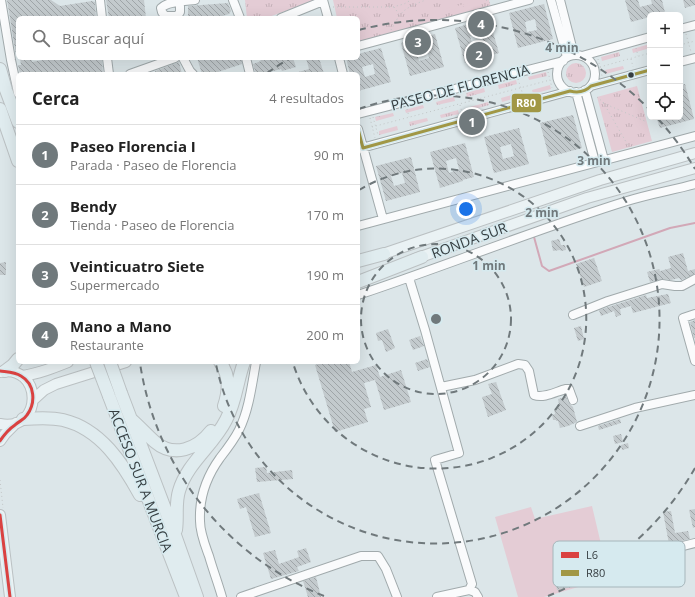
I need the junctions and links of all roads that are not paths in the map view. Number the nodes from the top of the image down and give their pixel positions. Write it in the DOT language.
graph roads {
  1 [pos="1,0"];
  2 [pos="100,0"];
  3 [pos="180,0"];
  4 [pos="195,0"];
  5 [pos="233,0"];
  6 [pos="529,0"];
  7 [pos="551,0"];
  8 [pos="560,0"];
  9 [pos="324,3"];
  10 [pos="498,4"];
  11 [pos="102,16"];
  12 [pos="165,16"];
  13 [pos="175,16"];
  14 [pos="239,16"];
  15 [pos="287,16"];
  16 [pos="327,16"];
  17 [pos="695,25"];
  18 [pos="683,31"];
  19 [pos="647,38"];
  20 [pos="360,45"];
  21 [pos="693,56"];
  22 [pos="572,57"];
  23 [pos="107,60"];
  24 [pos="171,60"];
  25 [pos="184,60"];
  26 [pos="246,60"];
  27 [pos="340,60"];
  28 [pos="683,61"];
  29 [pos="0,69"];
  30 [pos="151,71"];
  31 [pos="647,71"];
  32 [pos="109,72"];
  33 [pos="192,72"];
  34 [pos="247,72"];
  35 [pos="342,72"];
  36 [pos="16,84"];
  37 [pos="588,88"];
  38 [pos="573,92"];
  39 [pos="6,108"];
  40 [pos="360,113"];
  41 [pos="16,120"];
  42 [pos="695,136"];
  43 [pos="360,149"];
  44 [pos="695,153"];
  45 [pos="16,156"];
  46 [pos="604,160"];
  47 [pos="595,162"];
  48 [pos="695,168"];
  49 [pos="695,184"];
  50 [pos="383,219"];
  51 [pos="360,225"];
  52 [pos="384,254"];
  53 [pos="422,257"];
  54 [pos="360,261"];
  55 [pos="360,277"];
  56 [pos="409,278"];
  57 [pos="695,280"];
  58 [pos="360,281"];
  59 [pos="360,294"];
  60 [pos="695,314"];
  61 [pos="573,315"];
  62 [pos="16,361"];
  63 [pos="695,361"];
  64 [pos="63,364"];
  65 [pos="97,364"];
  66 [pos="110,364"];
  67 [pos="120,364"];
  68 [pos="222,364"];
  69 [pos="243,364"];
  70 [pos="256,364"];
  71 [pos="2,371"];
  72 [pos="22,376"];
  73 [pos="441,387"];
  74 [pos="115,395"];
  75 [pos="695,395"];
  76 [pos="34,400"];
  77 [pos="573,400"];
  78 [pos="130,418"];
  79 [pos="20,421"];
  80 [pos="0,424"];
  81 [pos="580,426"];
  82 [pos="0,441"];
  83 [pos="152,509"];
  84 [pos="0,515"];
  85 [pos="175,535"];
  86 [pos="695,543"];
  87 [pos="685,546"];
  88 [pos="2,549"];
  89 [pos="468,590"];
  90 [pos="191,595"];
  91 [pos="10,597"];
  92 [pos="222,597"];
  93 [pos="241,597"];
  94 [pos="397,597"];
  95 [pos="437,597"];
  96 [pos="478,597"];
  1 -- 36 [label="street"];
  2 -- 11 [label="street"];
  3 -- 4 [label="street"];
  3 -- 12 [label="street"];
  3 -- 13 [label="street"];
  5 -- 14 [label="street"];
  6 -- 10 [label="street"];
  7 -- 22 [label="street"];
  8 -- 22 [label="street"];
  9 -- 15 [label="street"];
  9 -- 16 [label="street"];
  10 -- 20 [label="street"];
  17 -- 18 [label="street"];
  19 -- 22 [label="street, PASEO DE FLORENCIA"];
  21 -- 28 [label="street"];
  22 -- 37 [label="street"];
  22 -- 38 [label="street"];
  22 -- 40 [label="street, PASEO DE FLORENCIA"];
  23 -- 32 [label="street"];
  24 -- 30 [label="street"];
  25 -- 33 [label="street"];
  26 -- 34 [label="street"];
  27 -- 35 [label="street"];
  29 -- 39 [label="highway"];
  31 -- 37 [label="street"];
  37 -- 38 [label="street"];
  37 -- 46 [label="street"];
  38 -- 43 [label="street"];
  38 -- 47 [label="street"];
  39 -- 41 [label="highway"];
  39 -- 45 [label="highway"];
  42 -- 46 [label="street"];
  43 -- 50 [label="street"];
  44 -- 52 [label="main road, RONDA SUR"];
  46 -- 47 [label="street"];
  47 -- 50 [label="street"];
  48 -- 53 [label="main road, RONDA SUR"];
  49 -- 56 [label="street"];
  50 -- 51 [label="street"];
  52 -- 54 [label="highway"];
  53 -- 55 [label="main road, RONDA SUR"];
  53 -- 58 [label="highway"];
  56 -- 59 [label="street"];
  56 -- 73 [label="street"];
  57 -- 61 [label="street"];
  60 -- 63 [label="street"];
  62 -- 71 [label="highway"];
  64 -- 72 [label="main road"];
  65 -- 74 [label="highway, ACCESO SUR A MURCIA, bridge"];
  66 -- 74 [label="highway, ACCESO SUR A MURCIA, bridge"];
  67 -- 76 [label="main road"];
  68 -- 78 [label="highway"];
  69 -- 85 [label="highway"];
  70 -- 92 [label="street"];
  71 -- 72 [label="main road"];
  72 -- 76 [label="main road"];
  73 -- 77 [label="street"];
  73 -- 89 [label="street"];
  74 -- 78 [label="highway, ACCESO SUR A MURCIA"];
  74 -- 83 [label="highway, ACCESO SUR A MURCIA"];
  75 -- 81 [label="street"];
  76 -- 79 [label="main road"];
  78 -- 85 [label="highway, ACCESO SUR A MURCIA"];
  79 -- 80 [label="main road"];
  79 -- 82 [label="main road"];
  79 -- 83 [label="highway"];
  83 -- 90 [label="highway, ACCESO SUR A MURCIA"];
  84 -- 88 [label="main road"];
  85 -- 90 [label="highway, ACCESO SUR A MURCIA"];
  86 -- 87 [label="street"];
  88 -- 91 [label="main road"];
  89 -- 95 [label="street"];
  89 -- 96 [label="street"];
  93 -- 94 [label="street"];
}
